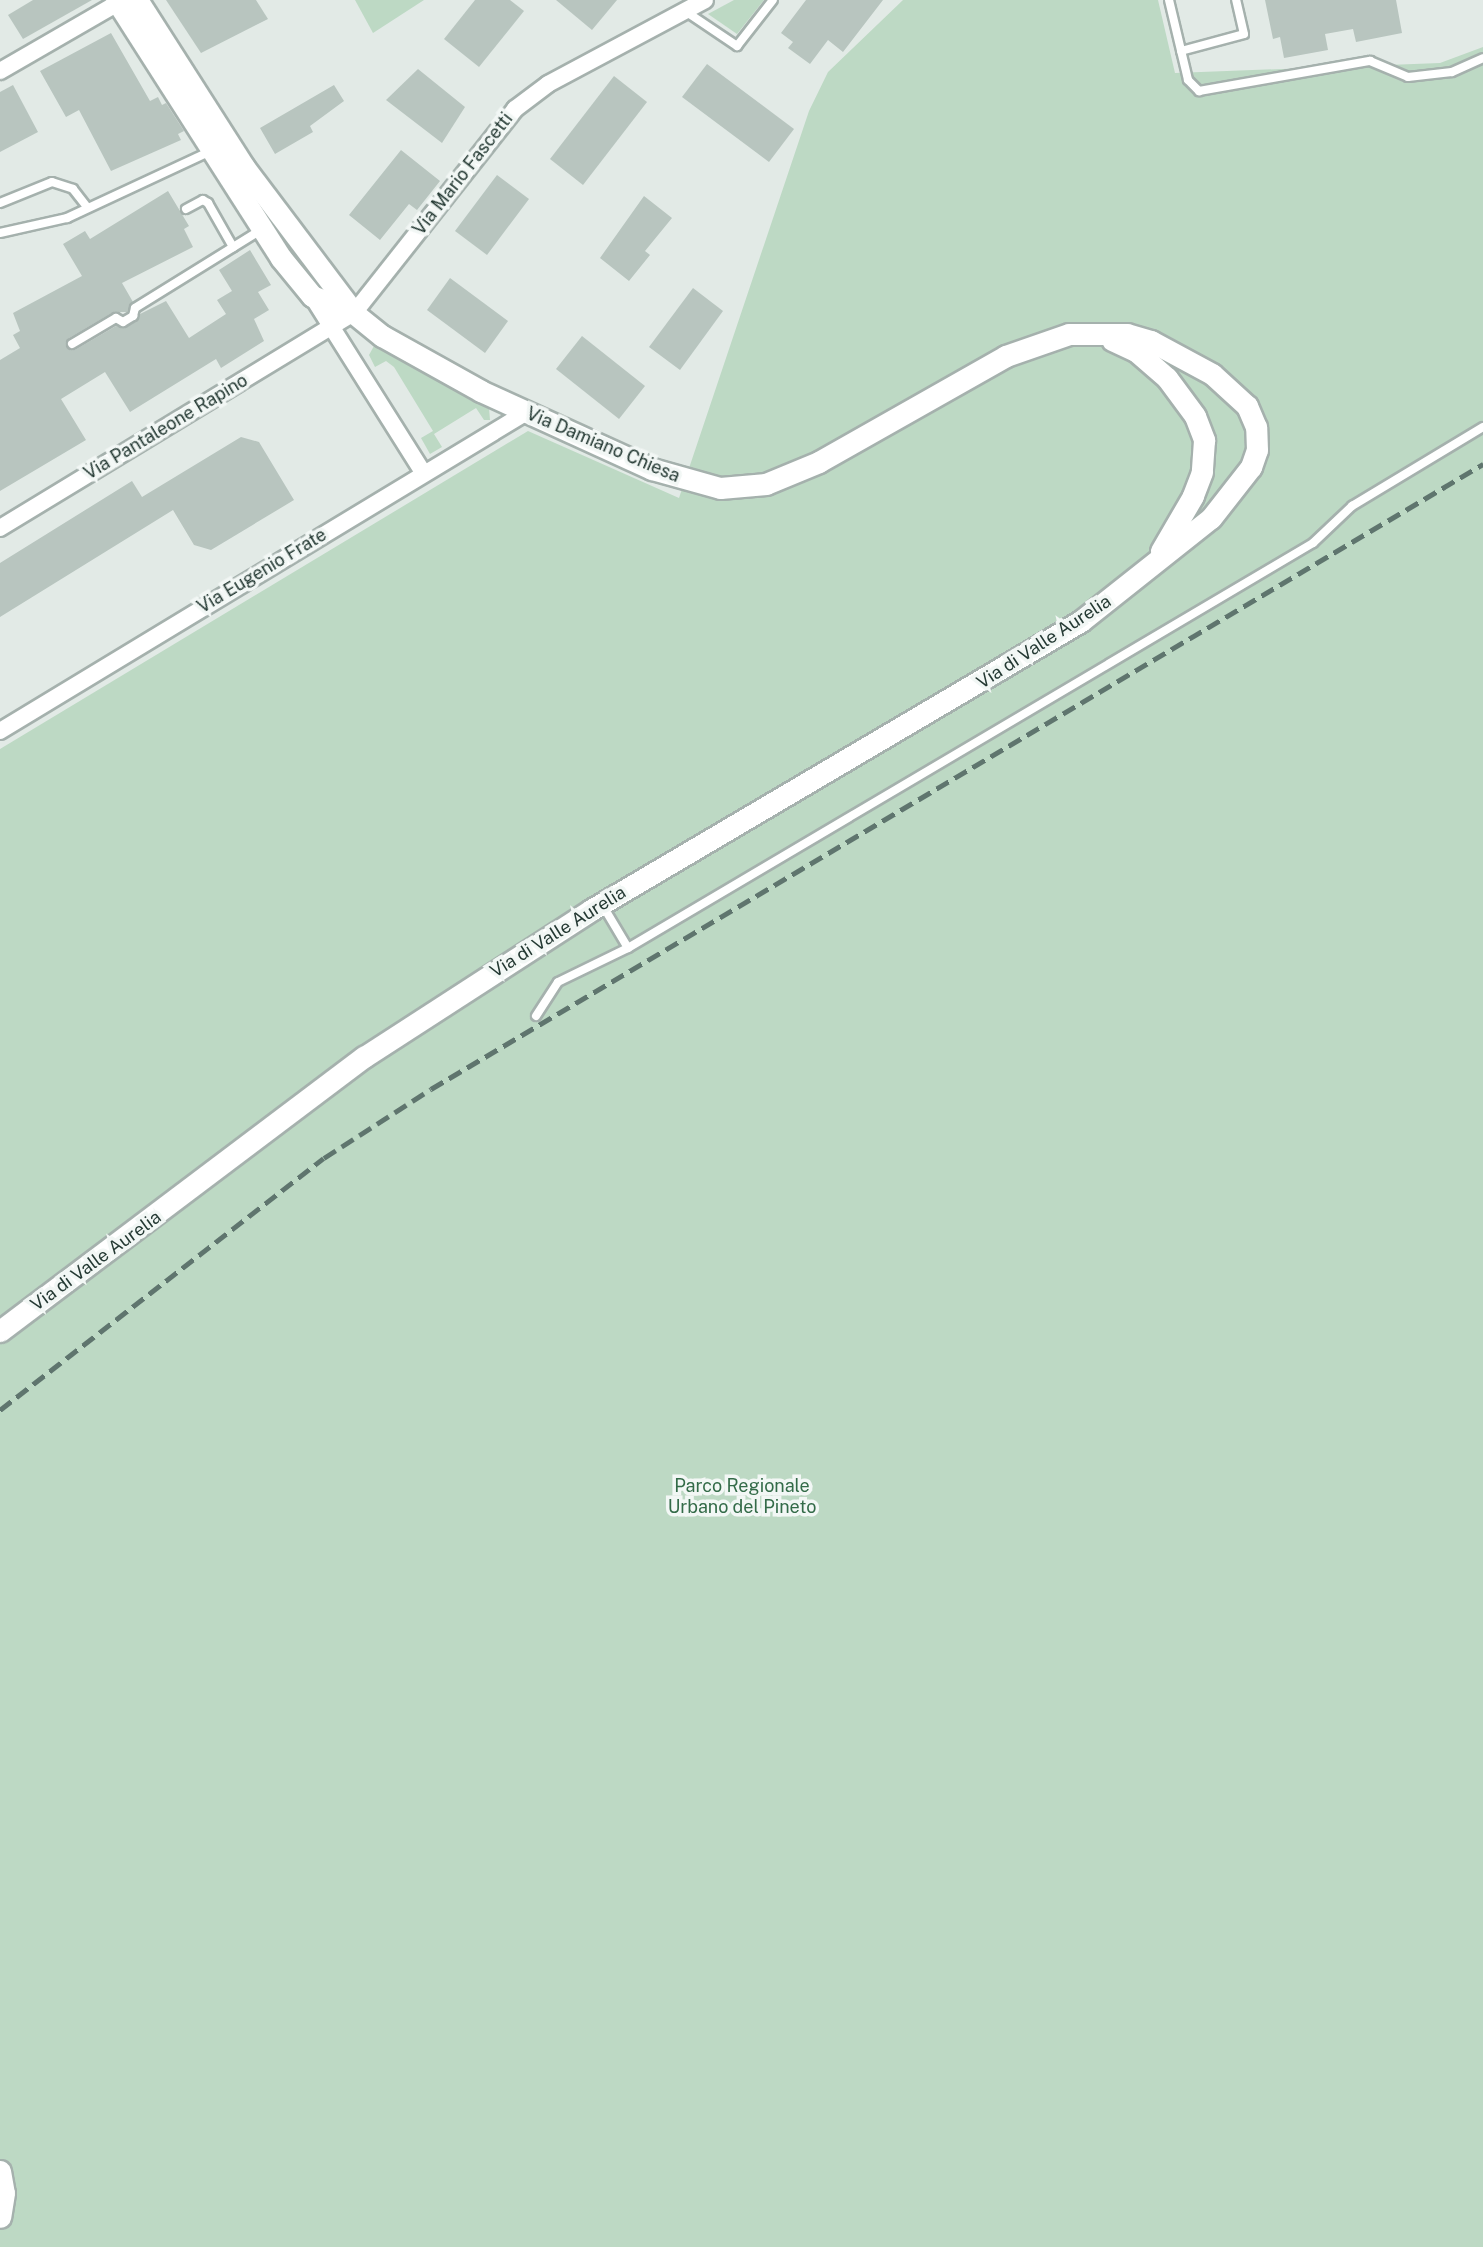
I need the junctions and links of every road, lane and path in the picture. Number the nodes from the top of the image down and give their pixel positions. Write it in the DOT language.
graph roads {
  1 [pos="705,0"];
  2 [pos="773,0"];
  3 [pos="1169,0"];
  4 [pos="1236,0"];
  5 [pos="129,1"];
  6 [pos="685,10"];
  7 [pos="1181,51"];
  8 [pos="1483,58"];
  9 [pos="0,71"];
  10 [pos="200,114"];
  11 [pos="214,150"];
  12 [pos="0,204"];
  13 [pos="87,207"];
  14 [pos="186,209"];
  15 [pos="262,229"];
  16 [pos="0,233"];
  17 [pos="233,247"];
  18 [pos="312,296"];
  19 [pos="354,313"];
  20 [pos="332,326"];
  21 [pos="1093,334"];
  22 [pos="72,344"];
  23 [pos="525,412"];
  24 [pos="1483,427"];
  25 [pos="1257,439"];
  26 [pos="1204,440"];
  27 [pos="423,472"];
  28 [pos="0,528"];
  29 [pos="1142,575"];
  30 [pos="0,731"];
  31 [pos="601,904"];
  32 [pos="628,948"];
  33 [pos="536,1016"];
  34 [pos="0,1331"];
  35 [pos="0,2171"];
  36 [pos="0,2217"];
  1 -- 6 [label="street, Via Mario Fascetti"];
  2 -- 6 [label="lane"];
  3 -- 7 [label="lane"];
  4 -- 7 [label="lane"];
  5 -- 9 [label="street"];
  5 -- 10 [label="street"];
  6 -- 19 [label="street, Via Mario Fascetti"];
  7 -- 8 [label="lane"];
  10 -- 11 [label="street"];
  10 -- 19 [label="street, Via Damiano Chiesa"];
  11 -- 13 [label="lane"];
  11 -- 15 [label="street"];
  12 -- 13 [label="lane"];
  13 -- 16 [label="lane"];
  14 -- 17 [label="lane"];
  15 -- 17 [label="lane"];
  15 -- 18 [label="street"];
  17 -- 22 [label="lane"];
  18 -- 19 [label="street, Via Damiano Chiesa"];
  18 -- 20 [label="street"];
  19 -- 20 [label="street"];
  19 -- 23 [label="street, Via Damiano Chiesa"];
  20 -- 27 [label="street"];
  20 -- 28 [label="street, Via Pantaleone Rapino"];
  21 -- 23 [label="street, Via Damiano Chiesa"];
  21 -- 25 [label="street, Via Damiano Chiesa"];
  21 -- 26 [label="street, Via Damiano Chiesa"];
  23 -- 27 [label="street, Via Eugenio Frate"];
  24 -- 32 [label="lane"];
  25 -- 29 [label="street, Via di Valle Aurelia"];
  26 -- 29 [label="street, Via di Valle Aurelia"];
  27 -- 30 [label="street, Via Eugenio Frate"];
  29 -- 31 [label="street, Via di Valle Aurelia"];
  31 -- 32 [label="lane"];
  31 -- 34 [label="street, Via di Valle Aurelia"];
  32 -- 33 [label="lane"];
  35 -- 36 [label="street"];
}
